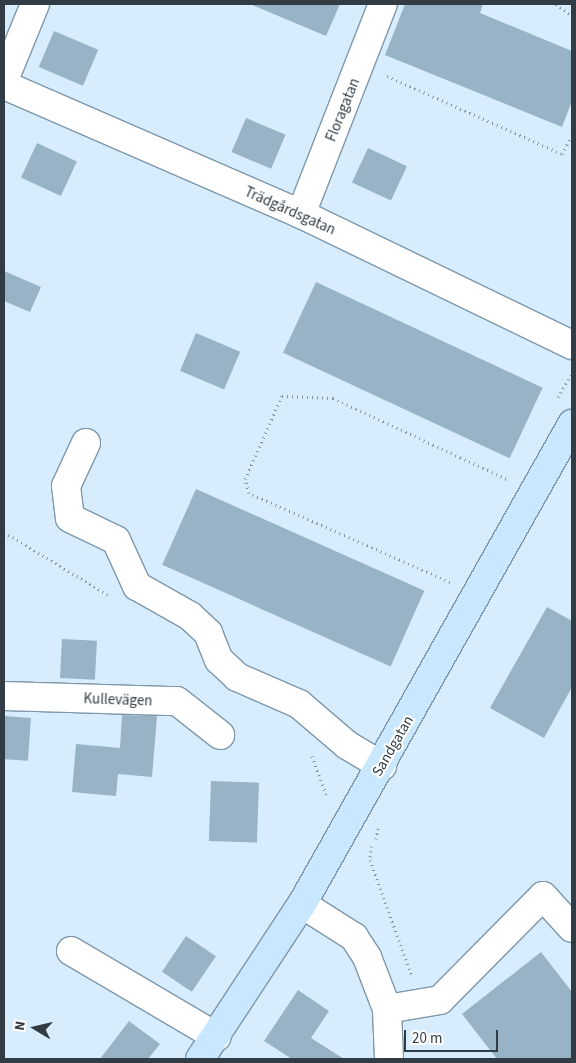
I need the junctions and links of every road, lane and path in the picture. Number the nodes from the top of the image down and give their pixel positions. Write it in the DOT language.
graph roads {
  1 [pos="35,4"];
  2 [pos="383,4"];
  3 [pos="556,4"];
  4 [pos="572,15"];
  5 [pos="361,65"];
  6 [pos="4,80"];
  7 [pos="4,86"];
  8 [pos="572,135"];
  9 [pos="301,214"];
  10 [pos="572,345"];
  11 [pos="572,424"];
  12 [pos="86,443"];
  13 [pos="509,480"];
  14 [pos="4,532"];
  15 [pos="453,584"];
  16 [pos="118,602"];
  17 [pos="4,696"];
  18 [pos="220,735"];
  19 [pos="310,751"];
  20 [pos="382,766"];
  21 [pos="354,814"];
  22 [pos="302,904"];
  23 [pos="572,928"];
  24 [pos="70,951"];
  25 [pos="400,1007"];
  26 [pos="217,1037"];
  27 [pos="200,1059"];
  28 [pos="389,1059"];
  1 -- 6 [label="street"];
  2 -- 5 [label="street, Floragatan"];
  3 -- 4 [label="path"];
  5 -- 8 [label="path"];
  5 -- 9 [label="street, Floragatan"];
  7 -- 9 [label="street, Trädgårdsgatan"];
  9 -- 10 [label="street, Trädgårdsgatan"];
  11 -- 20 [label="main road, Sandgatan"];
  12 -- 20 [label="street"];
  13 -- 15 [label="path"];
  14 -- 16 [label="path"];
  17 -- 18 [label="street, Kullevägen"];
  19 -- 21 [label="path"];
  20 -- 21 [label="main road, Sandgatan"];
  21 -- 22 [label="main road, Sandgatan"];
  21 -- 25 [label="path"];
  22 -- 25 [label="street"];
  22 -- 26 [label="main road, Sandgatan"];
  23 -- 25 [label="street"];
  24 -- 26 [label="street"];
  25 -- 28 [label="street"];
  26 -- 27 [label="main road, Sandgatan"];
}
